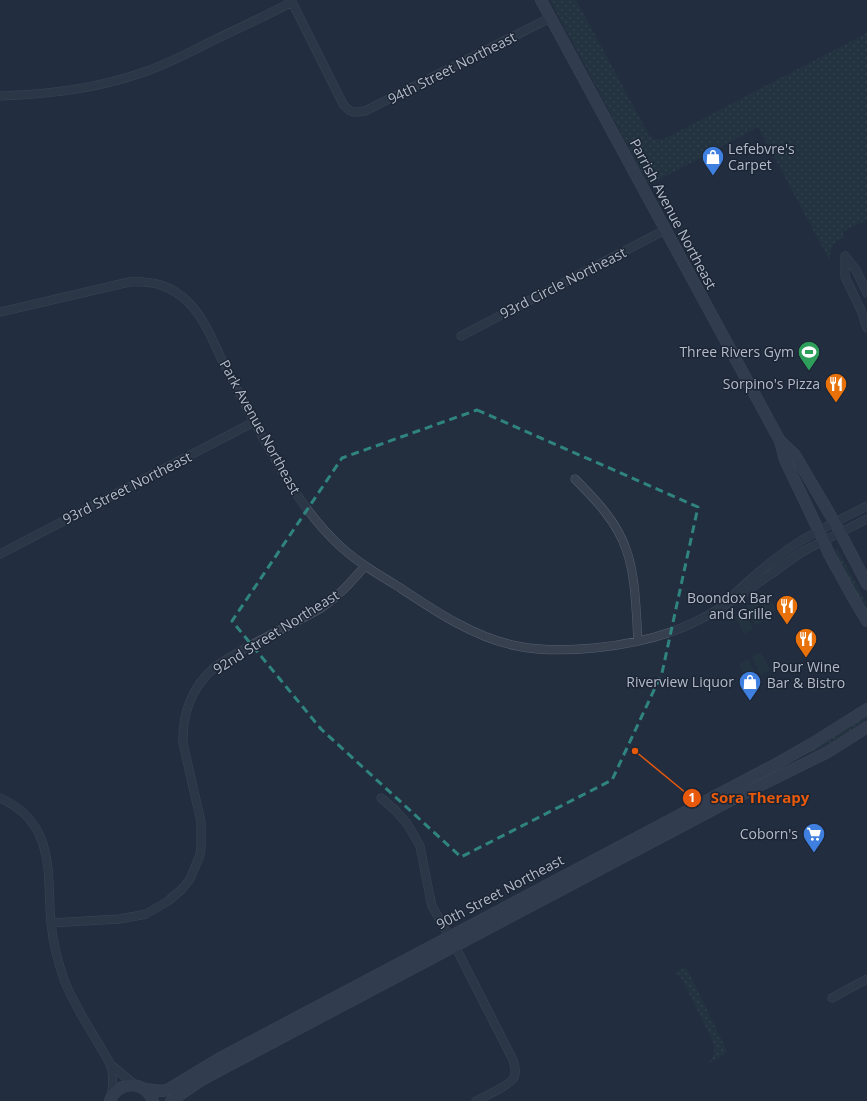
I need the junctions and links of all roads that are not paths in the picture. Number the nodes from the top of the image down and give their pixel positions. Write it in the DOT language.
graph roads {
  1 [pos="541,0"];
  2 [pos="292,1"];
  3 [pos="550,18"];
  4 [pos="0,96"];
  5 [pos="665,230"];
  6 [pos="867,293"];
  7 [pos="0,312"];
  8 [pos="867,328"];
  9 [pos="461,336"];
  10 [pos="254,422"];
  11 [pos="780,441"];
  12 [pos="575,479"];
  13 [pos="867,506"];
  14 [pos="867,519"];
  15 [pos="835,523"];
  16 [pos="840,533"];
  17 [pos="821,536"];
  18 [pos="0,554"];
  19 [pos="366,566"];
  20 [pos="867,584"];
  21 [pos="867,621"];
  22 [pos="638,641"];
  23 [pos="867,709"];
  24 [pos="867,727"];
  25 [pos="0,798"];
  26 [pos="381,798"];
  27 [pos="51,922"];
  28 [pos="452,941"];
  29 [pos="867,979"];
  30 [pos="832,998"];
  31 [pos="110,1064"];
  32 [pos="140,1087"];
  33 [pos="110,1099"];
  34 [pos="153,1101"];
  35 [pos="171,1101"];
  36 [pos="476,1101"];
  1 -- 3 [label="main road, Parrish Avenue Northeast"];
  2 -- 3 [label="street, 94th Street Northeast"];
  2 -- 4 [label="street"];
  3 -- 5 [label="main road, Parrish Avenue Northeast"];
  5 -- 9 [label="street, 93rd Circle Northeast"];
  5 -- 11 [label="main road, Parrish Avenue Northeast"];
  6 -- 8 [label="street"];
  7 -- 10 [label="street, Park Avenue Northeast"];
  10 -- 18 [label="street, 93rd Street Northeast"];
  10 -- 19 [label="street, Park Avenue Northeast"];
  11 -- 15 [label="main road, Parrish Avenue Northeast"];
  11 -- 17 [label="main road, Parrish Avenue Northeast"];
  12 -- 22 [label="street"];
  13 -- 15 [label="street, Park Avenue Northeast"];
  14 -- 16 [label="street, Park Avenue Northeast"];
  15 -- 16 [label="main road, Parrish Avenue Northeast"];
  15 -- 17 [label="street, Park Avenue Northeast"];
  16 -- 17 [label="street, Park Avenue Northeast"];
  16 -- 20 [label="main road, Parrish Avenue Northeast"];
  17 -- 21 [label="main road, Parrish Avenue Northeast"];
  17 -- 22 [label="street, Park Avenue Northeast"];
  19 -- 22 [label="street, Park Avenue Northeast"];
  19 -- 27 [label="street, 92nd Street Northeast"];
  23 -- 28 [label="main road, 90th Street Northeast"];
  24 -- 28 [label="main road, 90th Street Northeast"];
  25 -- 27 [label="street"];
  26 -- 28 [label="street"];
  27 -- 31 [label="street"];
  28 -- 32 [label="main road, 90th Street Northeast"];
  28 -- 35 [label="main road, 90th Street Northeast"];
  28 -- 36 [label="street"];
  29 -- 30 [label="street"];
  31 -- 32 [label="street"];
  31 -- 33 [label="street"];
  32 -- 33 [label="main road"];
  32 -- 34 [label="main road"];
}
